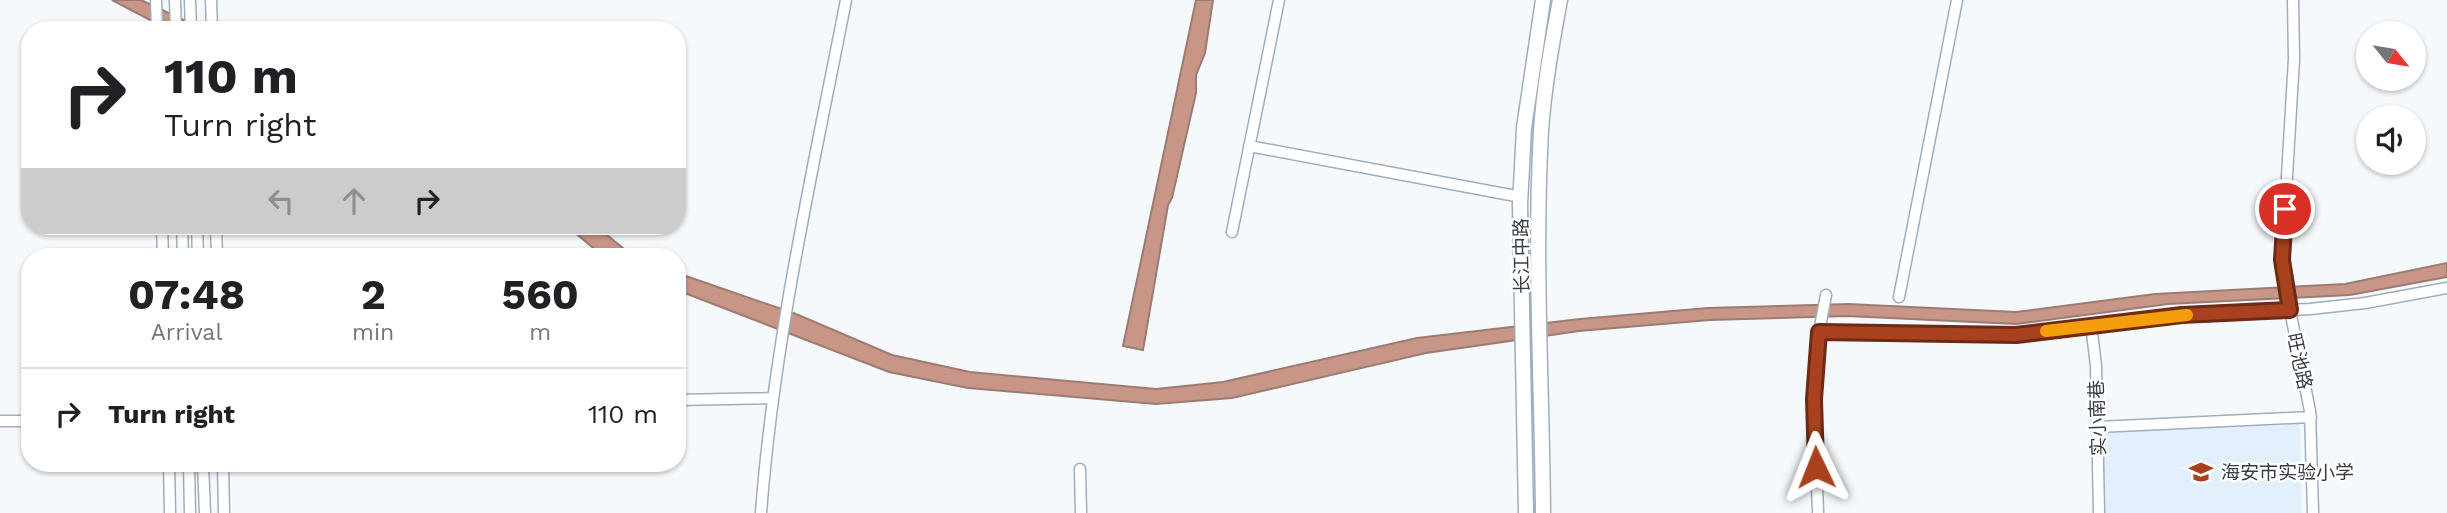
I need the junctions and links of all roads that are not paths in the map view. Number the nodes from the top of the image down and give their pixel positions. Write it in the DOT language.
graph roads {
  1 [pos="156,0"];
  2 [pos="190,0"];
  3 [pos="211,0"];
  4 [pos="846,0"];
  5 [pos="1279,0"];
  6 [pos="1544,0"];
  7 [pos="1560,0"];
  8 [pos="1957,0"];
  9 [pos="2293,0"];
  10 [pos="157,21"];
  11 [pos="190,21"];
  12 [pos="212,21"];
  13 [pos="1249,146"];
  14 [pos="1521,197"];
  15 [pos="1232,232"];
  16 [pos="2447,288"];
  17 [pos="1826,297"];
  18 [pos="1899,298"];
  19 [pos="2290,310"];
  20 [pos="2091,324"];
  21 [pos="1819,329"];
  22 [pos="773,398"];
  23 [pos="686,400"];
  24 [pos="2311,417"];
  25 [pos="0,421"];
  26 [pos="21,421"];
  27 [pos="2098,427"];
  28 [pos="1080,469"];
  29 [pos="169,472"];
  30 [pos="189,472"];
  31 [pos="203,472"];
  32 [pos="223,472"];
  33 [pos="170,513"];
  34 [pos="190,513"];
  35 [pos="205,513"];
  36 [pos="224,513"];
  37 [pos="761,513"];
  38 [pos="1081,513"];
  39 [pos="1526,513"];
  40 [pos="1543,513"];
  41 [pos="1818,513"];
  42 [pos="2099,513"];
  43 [pos="2313,513"];
  1 -- 10 [label="street"];
  2 -- 11 [label="street"];
  3 -- 12 [label="street"];
  4 -- 22 [label="street"];
  5 -- 13 [label="street"];
  6 -- 14 [label="main road, 长江中路"];
  7 -- 40 [label="main road, 长江中路"];
  8 -- 18 [label="street"];
  9 -- 19 [label="street, 旺池路"];
  13 -- 14 [label="street"];
  13 -- 15 [label="street"];
  14 -- 39 [label="main road, 长江中路"];
  16 -- 19 [label="street"];
  17 -- 21 [label="street"];
  19 -- 20 [label="street"];
  19 -- 24 [label="street, 旺池路"];
  20 -- 21 [label="street"];
  20 -- 27 [label="street, 实小南巷"];
  21 -- 41 [label="street"];
  22 -- 23 [label="street"];
  22 -- 37 [label="street"];
  24 -- 27 [label="street"];
  24 -- 43 [label="street, 旺池路"];
  25 -- 26 [label="street"];
  27 -- 42 [label="street, 实小南巷"];
  28 -- 38 [label="street"];
  29 -- 33 [label="street"];
  30 -- 34 [label="street"];
  31 -- 35 [label="street"];
  32 -- 36 [label="street"];
}
